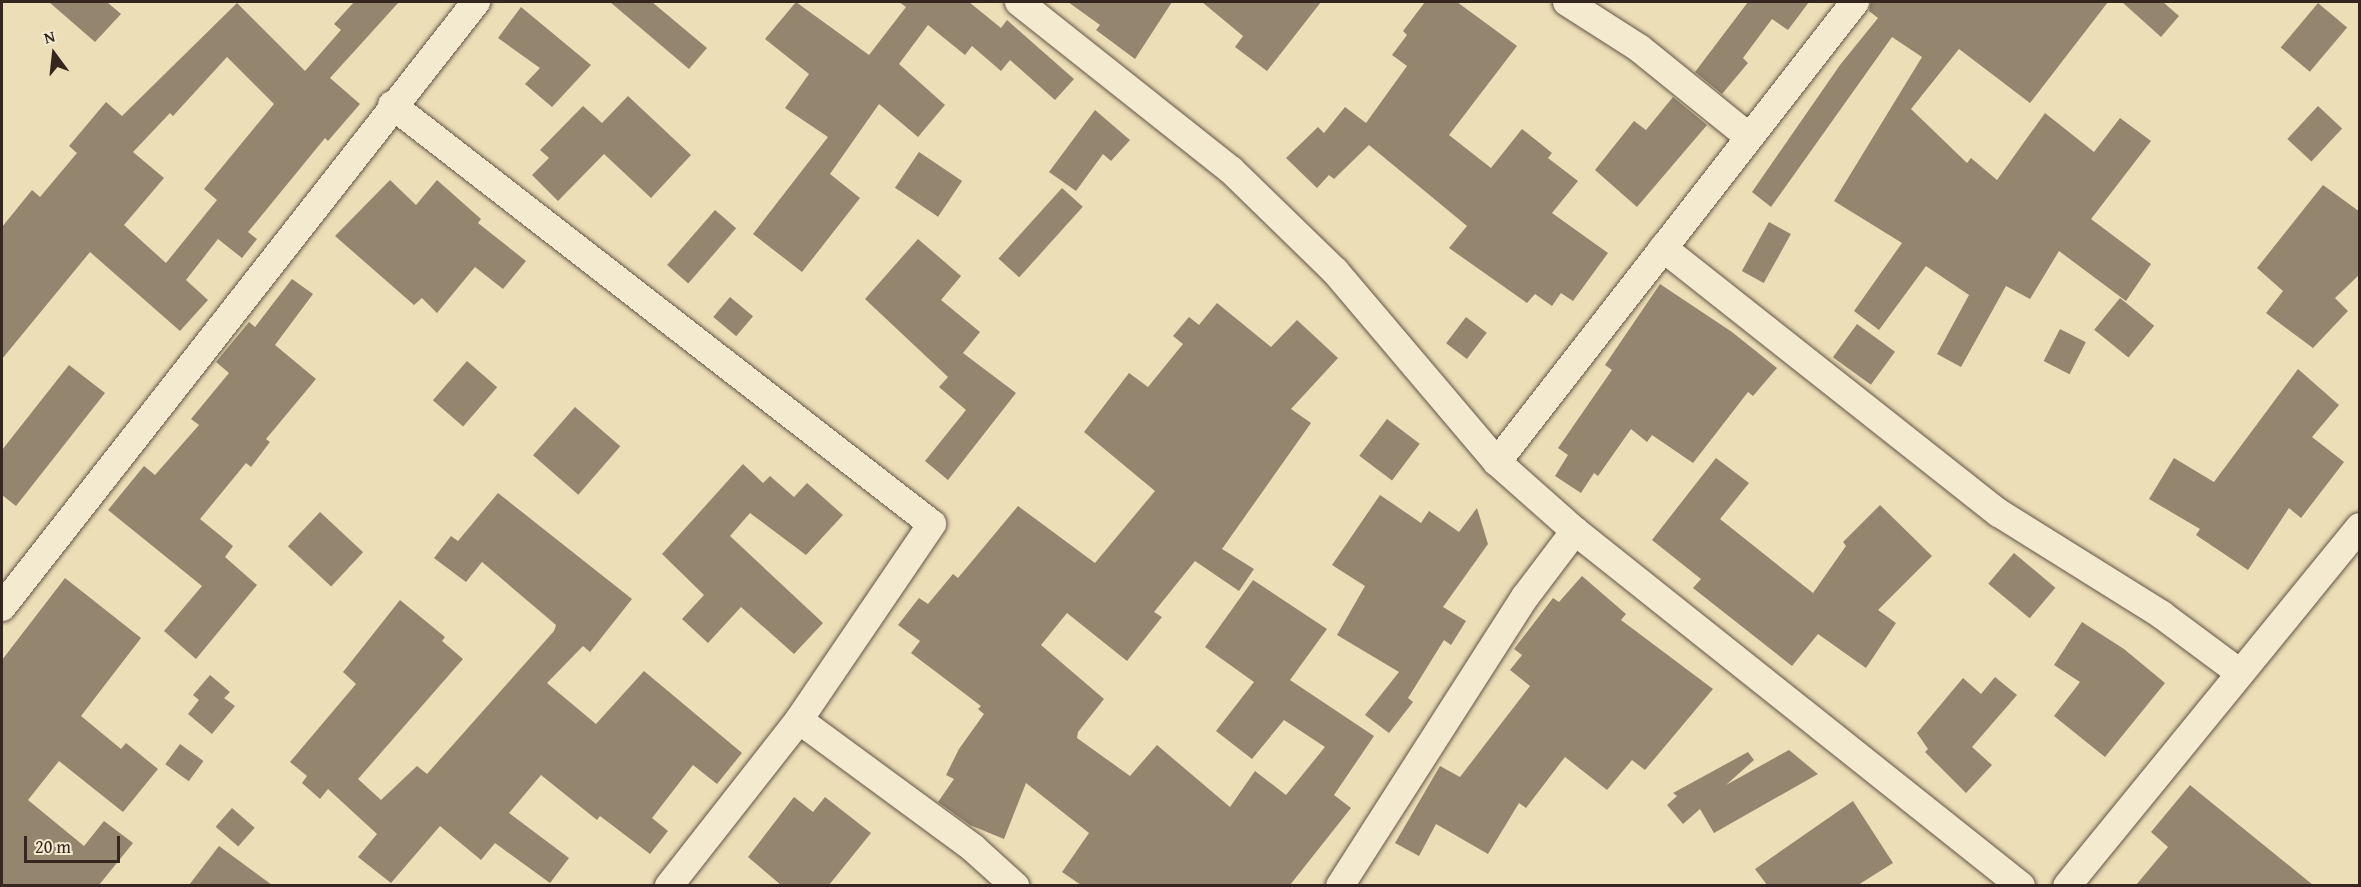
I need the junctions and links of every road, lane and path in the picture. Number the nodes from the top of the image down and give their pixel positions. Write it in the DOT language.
graph roads {
  1 [pos="476,2"];
  2 [pos="1019,2"];
  3 [pos="1567,2"];
  4 [pos="1855,2"];
  5 [pos="392,105"];
  6 [pos="1749,137"];
  7 [pos="1663,248"];
  8 [pos="1497,462"];
  9 [pos="2360,527"];
  10 [pos="1575,531"];
  11 [pos="2,607"];
  12 [pos="2240,673"];
  13 [pos="799,720"];
  14 [pos="669,885"];
  15 [pos="1015,885"];
  16 [pos="1340,885"];
  17 [pos="2021,885"];
  18 [pos="2067,885"];
  1 -- 5 [label="street"];
  2 -- 8 [label="street"];
  3 -- 6 [label="street"];
  4 -- 6 [label="street"];
  5 -- 11 [label="street"];
  5 -- 13 [label="street"];
  6 -- 7 [label="street"];
  7 -- 8 [label="street"];
  7 -- 12 [label="street"];
  8 -- 10 [label="street"];
  9 -- 12 [label="street"];
  10 -- 16 [label="street"];
  10 -- 17 [label="street"];
  12 -- 18 [label="street"];
  13 -- 14 [label="street"];
  13 -- 15 [label="street"];
}
